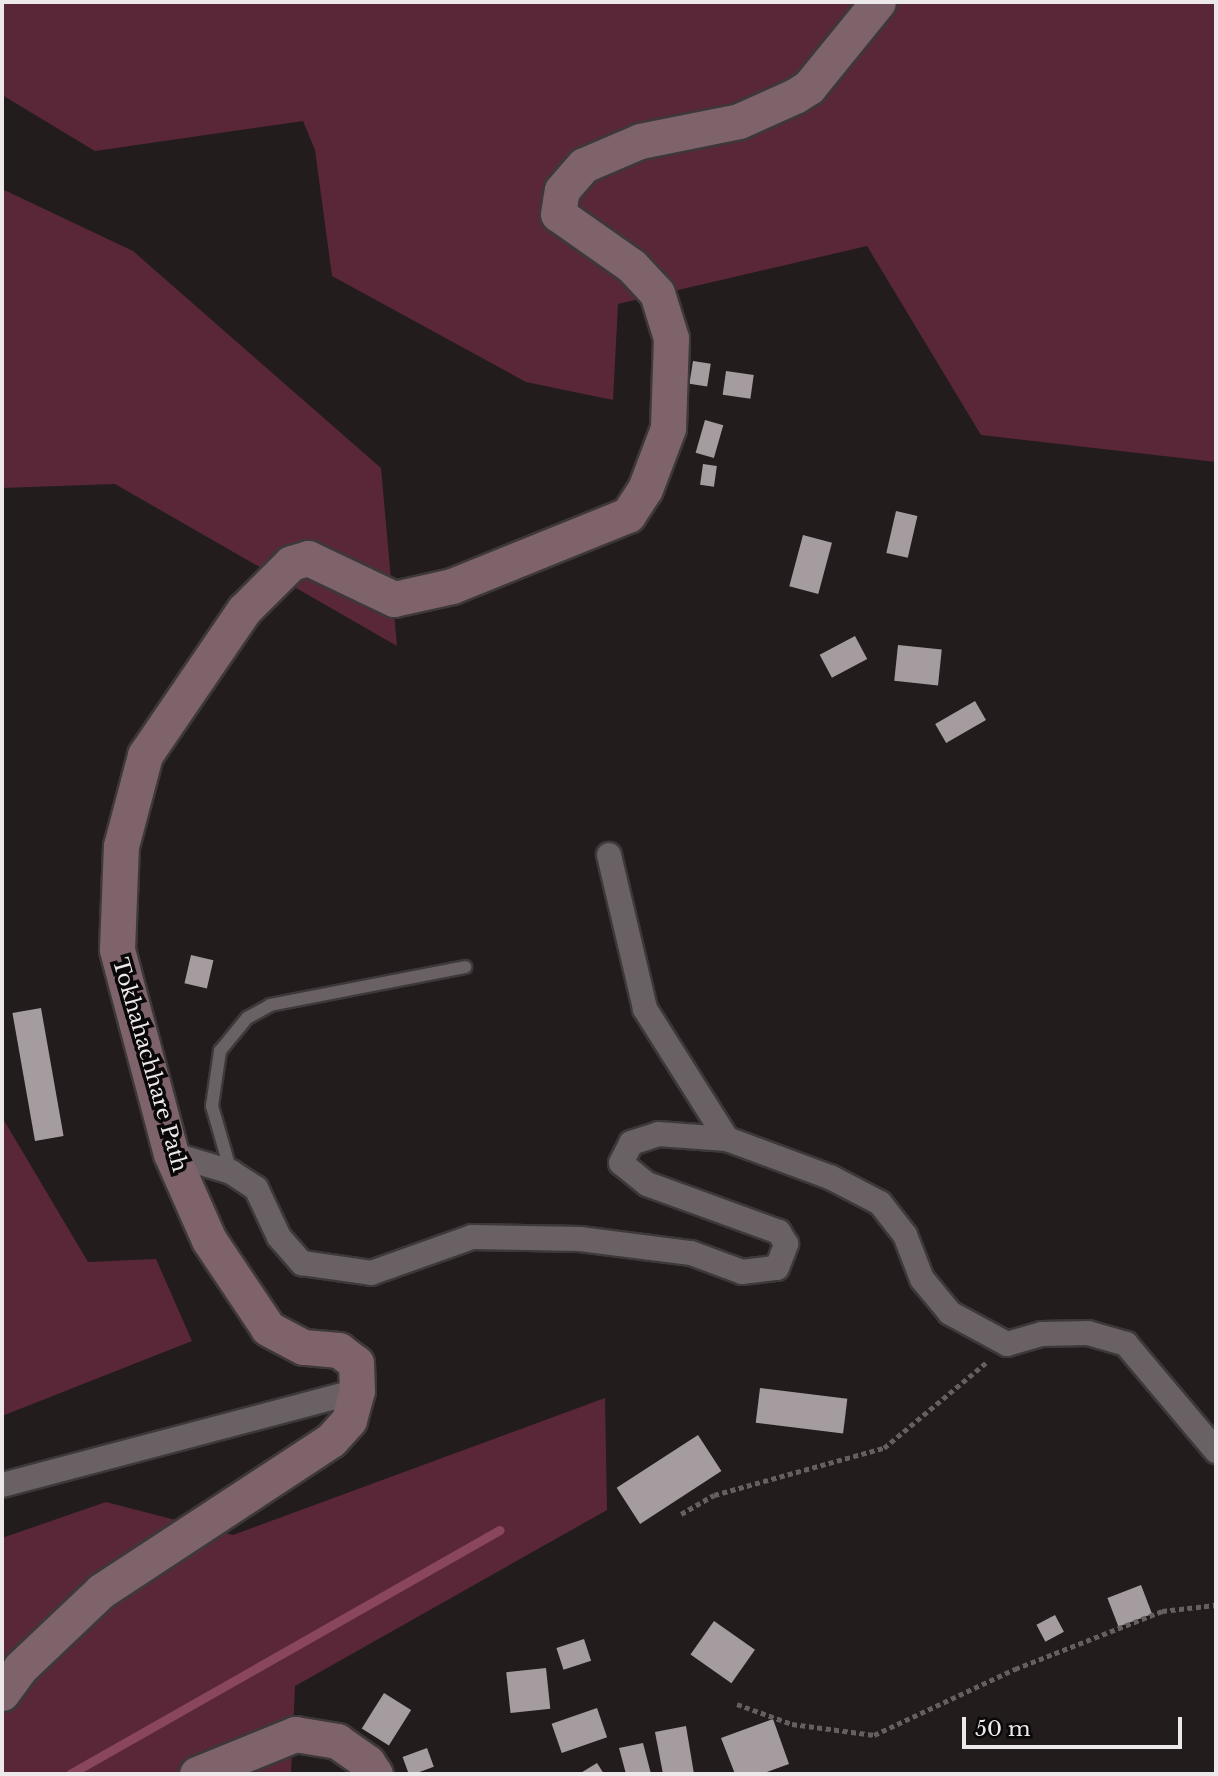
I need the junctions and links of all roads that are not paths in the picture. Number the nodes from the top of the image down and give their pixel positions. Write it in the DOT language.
graph roads {
  1 [pos="877,2"];
  2 [pos="609,855"];
  3 [pos="465,967"];
  4 [pos="727,1139"];
  5 [pos="171,1154"];
  6 [pos="231,1172"];
  7 [pos="357,1391"];
  8 [pos="1216,1451"];
  9 [pos="2,1485"];
  10 [pos="2,1693"];
  11 [pos="197,1774"];
  12 [pos="375,1774"];
  1 -- 5 [label="main road, Tokhahachhare Path"];
  2 -- 4 [label="street"];
  3 -- 6 [label="lane"];
  4 -- 6 [label="street"];
  4 -- 8 [label="street"];
  5 -- 6 [label="street"];
  5 -- 7 [label="main road, Tokhahachhare Path"];
  7 -- 9 [label="street"];
  7 -- 10 [label="main road"];
  11 -- 12 [label="main road"];
}
